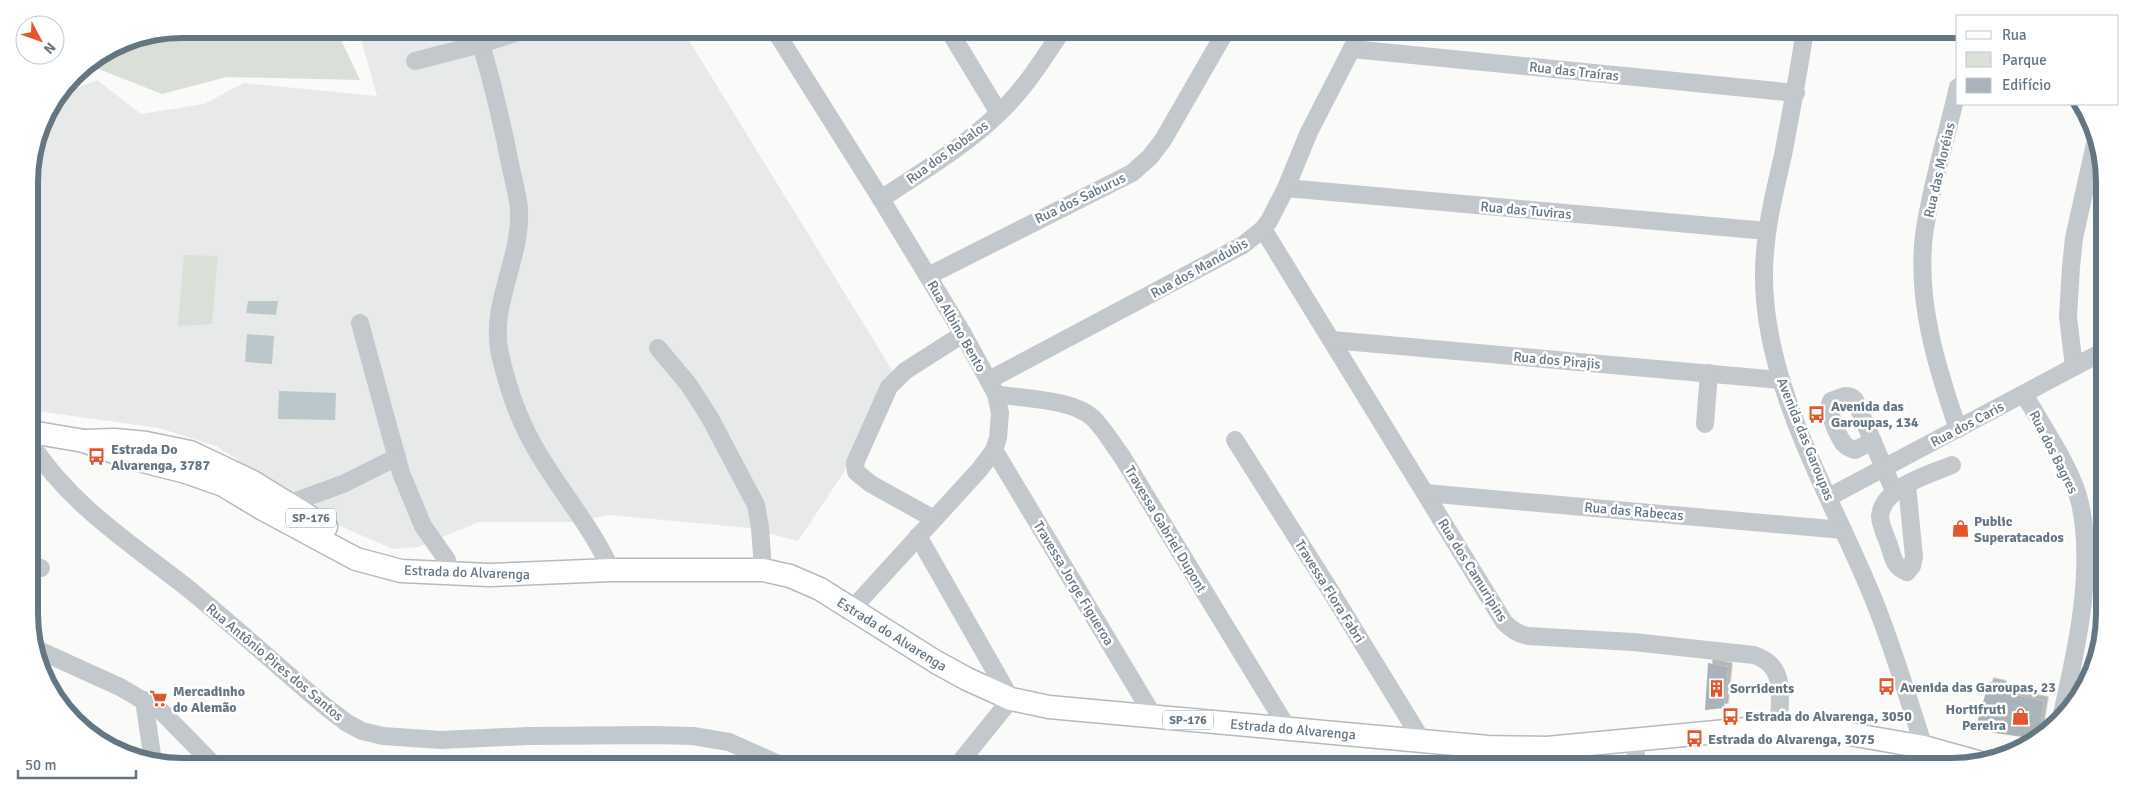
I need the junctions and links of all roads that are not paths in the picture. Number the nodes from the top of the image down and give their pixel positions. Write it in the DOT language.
graph roads {
  1 [pos="500,38"];
  2 [pos="780,38"];
  3 [pos="953,38"];
  4 [pos="1057,38"];
  5 [pos="1222,38"];
  6 [pos="1358,38"];
  7 [pos="1805,38"];
  8 [pos="481,44"];
  9 [pos="1352,49"];
  10 [pos="415,61"];
  11 [pos="1796,93"];
  12 [pos="1956,96"];
  13 [pos="999,113"];
  14 [pos="2093,152"];
  15 [pos="1286,188"];
  16 [pos="881,199"];
  17 [pos="1263,229"];
  18 [pos="1767,231"];
  19 [pos="928,276"];
  20 [pos="360,323"];
  21 [pos="963,334"];
  22 [pos="1332,340"];
  23 [pos="658,348"];
  24 [pos="2096,356"];
  25 [pos="2074,367"];
  26 [pos="1709,373"];
  27 [pos="1781,380"];
  28 [pos="992,388"];
  29 [pos="2024,394"];
  30 [pos="1705,424"];
  31 [pos="1958,429"];
  32 [pos="37,433"];
  33 [pos="1235,440"];
  34 [pos="84,441"];
  35 [pos="1873,441"];
  36 [pos="994,450"];
  37 [pos="37,453"];
  38 [pos="397,457"];
  39 [pos="1952,465"];
  40 [pos="1884,468"];
  41 [pos="1425,493"];
  42 [pos="1829,497"];
  43 [pos="288,504"];
  44 [pos="934,519"];
  45 [pos="1842,530"];
  46 [pos="918,536"];
  47 [pos="447,560"];
  48 [pos="611,570"];
  49 [pos="763,570"];
  50 [pos="547,574"];
  51 [pos="853,608"];
  52 [pos="43,652"];
  53 [pos="1011,699"];
  54 [pos="144,700"];
  55 [pos="2064,704"];
  56 [pos="1154,717"];
  57 [pos="1779,726"];
  58 [pos="1288,728"];
  59 [pos="1634,739"];
  60 [pos="1423,742"];
  61 [pos="1924,747"];
  62 [pos="1548,748"];
  63 [pos="152,755"];
  64 [pos="1537,757"];
  65 [pos="1637,757"];
  66 [pos="1960,757"];
  67 [pos="207,758"];
  68 [pos="764,758"];
  69 [pos="963,758"];
  1 -- 8 [label="street"];
  2 -- 16 [label="street, Rua Albino Bento"];
  3 -- 13 [label="street"];
  4 -- 13 [label="street, Rua dos Robalos"];
  5 -- 19 [label="street, Rua dos Saburus"];
  6 -- 9 [label="street, Rua dos Mandubis"];
  7 -- 11 [label="street, Avenida das Garoupas"];
  8 -- 10 [label="street"];
  8 -- 48 [label="street"];
  9 -- 11 [label="street, Rua das Traíras"];
  9 -- 15 [label="street, Rua dos Mandubis"];
  11 -- 18 [label="street, Avenida das Garoupas"];
  12 -- 31 [label="street, Rua das Moréias"];
  13 -- 16 [label="street, Rua dos Robalos"];
  14 -- 25 [label="street"];
  15 -- 17 [label="street, Rua dos Mandubis"];
  15 -- 18 [label="street, Rua das Tuviras"];
  16 -- 19 [label="street, Rua Albino Bento"];
  17 -- 22 [label="street, Rua dos Camuripins"];
  17 -- 28 [label="street, Rua dos Mandubis"];
  18 -- 27 [label="street, Avenida das Garoupas"];
  19 -- 21 [label="street, Rua Albino Bento"];
  20 -- 38 [label="street"];
  21 -- 28 [label="street, Rua Albino Bento"];
  21 -- 44 [label="street"];
  22 -- 26 [label="street, Rua dos Pirajis"];
  22 -- 41 [label="street, Rua dos Camuripins"];
  23 -- 49 [label="street"];
  24 -- 25 [label="street, Rua dos Caris"];
  25 -- 29 [label="street, Rua dos Caris"];
  26 -- 27 [label="street, Rua dos Pirajis"];
  26 -- 30 [label="street"];
  27 -- 42 [label="street, Avenida das Garoupas"];
  28 -- 36 [label="street, Rua Albino Bento"];
  28 -- 58 [label="street, Travessa Gabriel Dupont"];
  29 -- 31 [label="street, Rua dos Caris"];
  29 -- 55 [label="street, Rua dos Bagres"];
  31 -- 40 [label="street, Rua dos Caris"];
  32 -- 34 [label="main road, Estrada do Alvarenga / SP-176"];
  33 -- 60 [label="street, Travessa Flora Fabri"];
  34 -- 43 [label="main road, Estrada do Alvarenga / SP-176"];
  34 -- 50 [label="main road, Estrada do Alvarenga / SP-176"];
  35 -- 40 [label="street"];
  36 -- 44 [label="street, Rua Albino Bento"];
  36 -- 56 [label="street, Travessa Jorge Figueroa"];
  37 -- 68 [label="street, Rua Antônio Pires dos Santos"];
  38 -- 43 [label="street"];
  38 -- 47 [label="street"];
  39 -- 40 [label="street"];
  40 -- 42 [label="street, Rua dos Caris"];
  41 -- 45 [label="street, Rua das Rabecas"];
  41 -- 57 [label="street, Rua dos Camuripins"];
  42 -- 45 [label="street, Avenida das Garoupas"];
  43 -- 47 [label="main road, Estrada do Alvarenga / SP-176"];
  44 -- 46 [label="street, Rua Albino Bento"];
  45 -- 61 [label="street, Avenida das Garoupas"];
  46 -- 51 [label="street, Rua Albino Bento"];
  46 -- 53 [label="street"];
  47 -- 50 [label="main road, Estrada do Alvarenga / SP-176"];
  48 -- 49 [label="main road, Estrada do Alvarenga / SP-176"];
  48 -- 50 [label="main road, Estrada do Alvarenga / SP-176"];
  49 -- 51 [label="main road, Estrada do Alvarenga / SP-176"];
  51 -- 53 [label="main road, Estrada do Alvarenga / SP-176"];
  52 -- 54 [label="street"];
  53 -- 56 [label="main road, Estrada do Alvarenga / SP-176"];
  53 -- 69 [label="street"];
  54 -- 63 [label="street"];
  54 -- 67 [label="street"];
  56 -- 58 [label="main road, Estrada do Alvarenga / SP-176"];
  57 -- 59 [label="main road, Estrada do Alvarenga / SP-176"];
  57 -- 61 [label="main road, Estrada do Alvarenga / SP-176"];
  58 -- 60 [label="main road, Estrada do Alvarenga / SP-176"];
  59 -- 62 [label="main road, Estrada do Alvarenga / SP-176"];
  59 -- 65 [label="street"];
  60 -- 62 [label="main road, Estrada do Alvarenga / SP-176"];
  61 -- 66 [label="main road, Estrada do Alvarenga / SP-176"];
  62 -- 64 [label="main road"];
}
